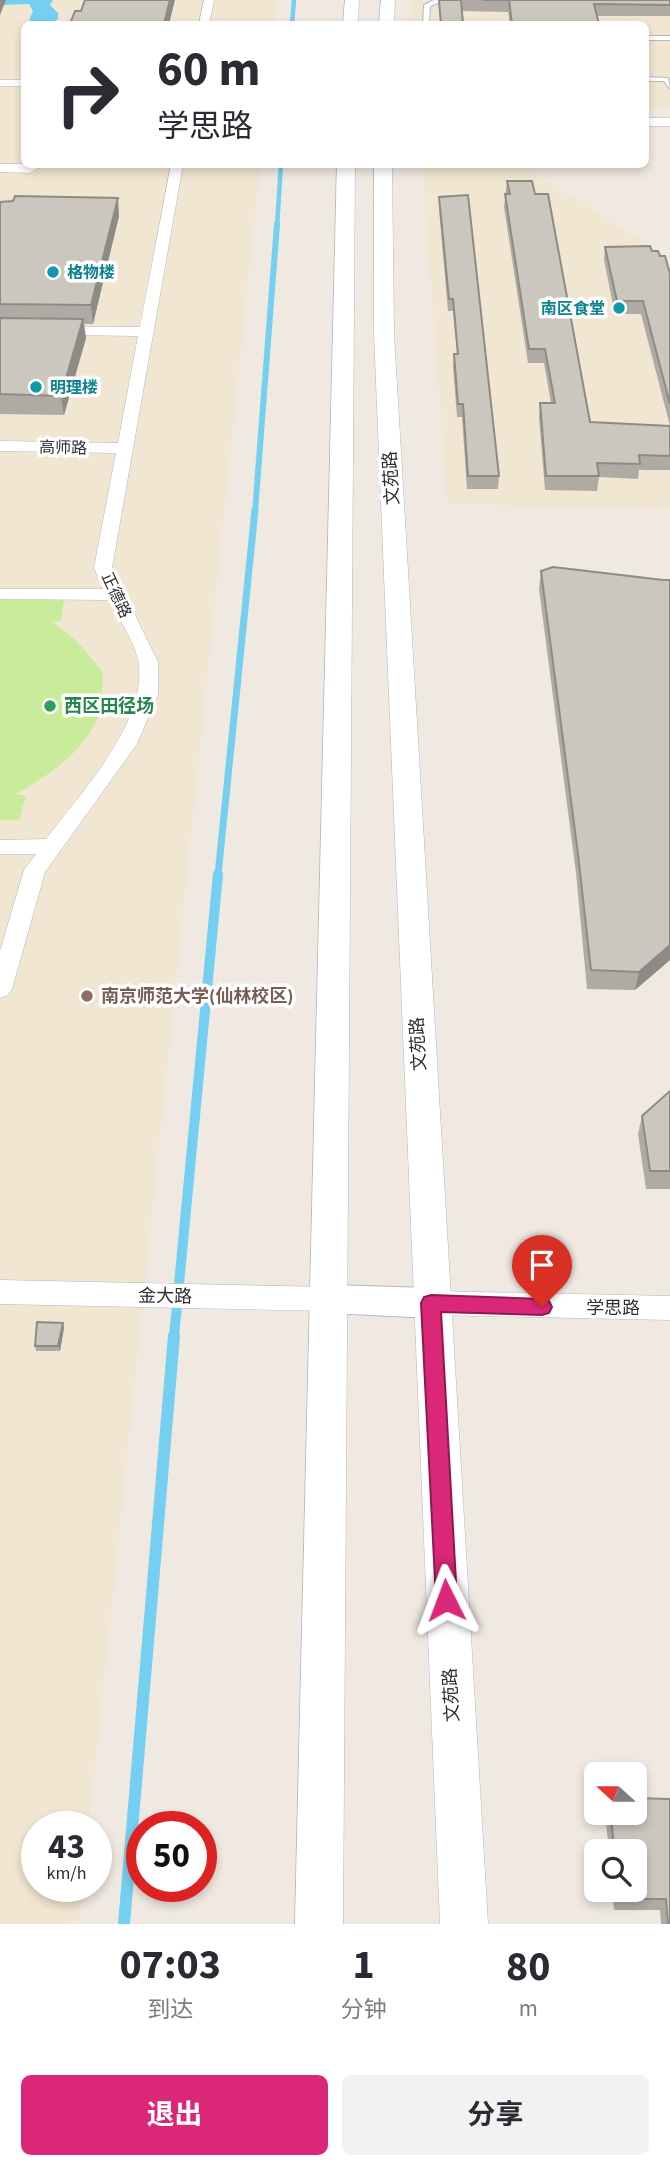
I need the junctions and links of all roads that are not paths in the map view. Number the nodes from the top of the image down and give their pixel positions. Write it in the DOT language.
graph roads {
  1 [pos="209,0"];
  2 [pos="352,0"];
  3 [pos="388,0"];
  4 [pos="468,1"];
  5 [pos="205,21"];
  6 [pos="351,21"];
  7 [pos="387,21"];
  8 [pos="426,21"];
  9 [pos="649,38"];
  10 [pos="670,38"];
  11 [pos="649,79"];
  12 [pos="0,83"];
  13 [pos="21,83"];
  14 [pos="670,87"];
  15 [pos="649,122"];
  16 [pos="670,122"];
  17 [pos="0,168"];
  18 [pos="32,168"];
  19 [pos="176,168"];
  20 [pos="346,168"];
  21 [pos="383,168"];
  22 [pos="0,330"];
  23 [pos="147,332"];
  24 [pos="0,446"];
  25 [pos="126,447"];
  26 [pos="0,594"];
  27 [pos="116,595"];
  28 [pos="53,846"];
  29 [pos="0,847"];
  30 [pos="0,989"];
  31 [pos="0,1292"];
  32 [pos="330,1299"];
  33 [pos="431,1303"];
  34 [pos="670,1308"];
  35 [pos="319,1924"];
  36 [pos="464,1924"];
  1 -- 5 [label="street"];
  2 -- 6 [label="main road"];
  3 -- 7 [label="main road"];
  4 -- 8 [label="lane"];
  9 -- 10 [label="lane"];
  11 -- 14 [label="lane"];
  12 -- 13 [label="street"];
  15 -- 16 [label="street"];
  17 -- 18 [label="street"];
  19 -- 23 [label="street, 正德路"];
  20 -- 32 [label="main road"];
  21 -- 33 [label="main road, 文苑路"];
  22 -- 23 [label="street"];
  23 -- 25 [label="street, 正德路"];
  24 -- 25 [label="street, 高师路"];
  25 -- 27 [label="street, 正德路"];
  26 -- 27 [label="street"];
  27 -- 28 [label="street, 正德路"];
  28 -- 29 [label="street"];
  28 -- 30 [label="street, 正德路"];
  31 -- 32 [label="street, 金大路"];
  32 -- 33 [label="street"];
  32 -- 35 [label="main road"];
  33 -- 34 [label="street, 学思路"];
  33 -- 36 [label="main road, 文苑路"];
}
